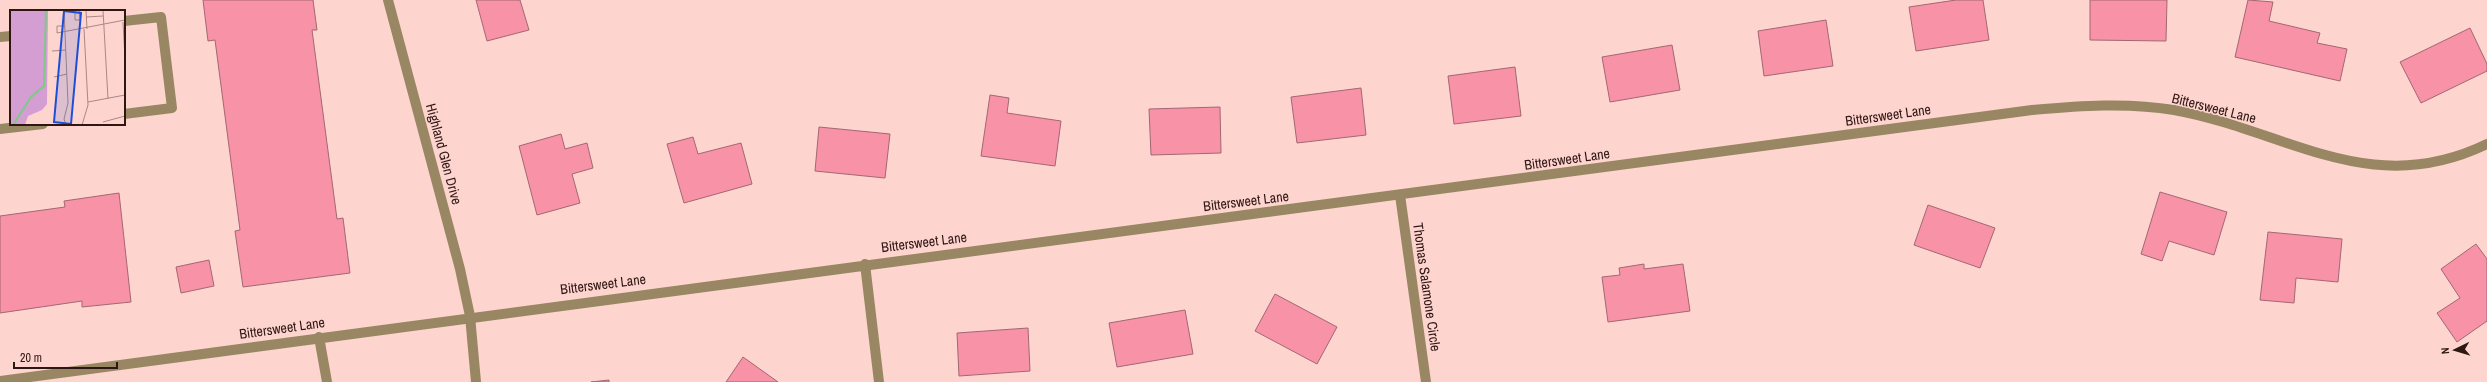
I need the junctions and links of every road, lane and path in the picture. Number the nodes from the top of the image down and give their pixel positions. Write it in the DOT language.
graph roads {
  1 [pos="388,0"];
  2 [pos="125,21"];
  3 [pos="10,36"];
  4 [pos="0,37"];
  5 [pos="125,114"];
  6 [pos="36,125"];
  7 [pos="0,130"];
  8 [pos="2487,144"];
  9 [pos="1400,195"];
  10 [pos="865,264"];
  11 [pos="470,316"];
  12 [pos="318,337"];
  13 [pos="0,381"];
  14 [pos="327,382"];
  15 [pos="476,382"];
  16 [pos="879,382"];
  17 [pos="1426,382"];
  1 -- 11 [label="street, Highland Glen Drive"];
  2 -- 5 [label="street"];
  3 -- 4 [label="street"];
  6 -- 7 [label="street"];
  8 -- 9 [label="street, Bittersweet Lane"];
  9 -- 10 [label="street, Bittersweet Lane"];
  9 -- 17 [label="street, Thomas Salamone Circle"];
  10 -- 11 [label="street, Bittersweet Lane"];
  10 -- 16 [label="street"];
  11 -- 12 [label="street, Bittersweet Lane"];
  11 -- 15 [label="street, Highland Glen Drive"];
  12 -- 13 [label="street, Bittersweet Lane"];
  12 -- 14 [label="street"];
}
